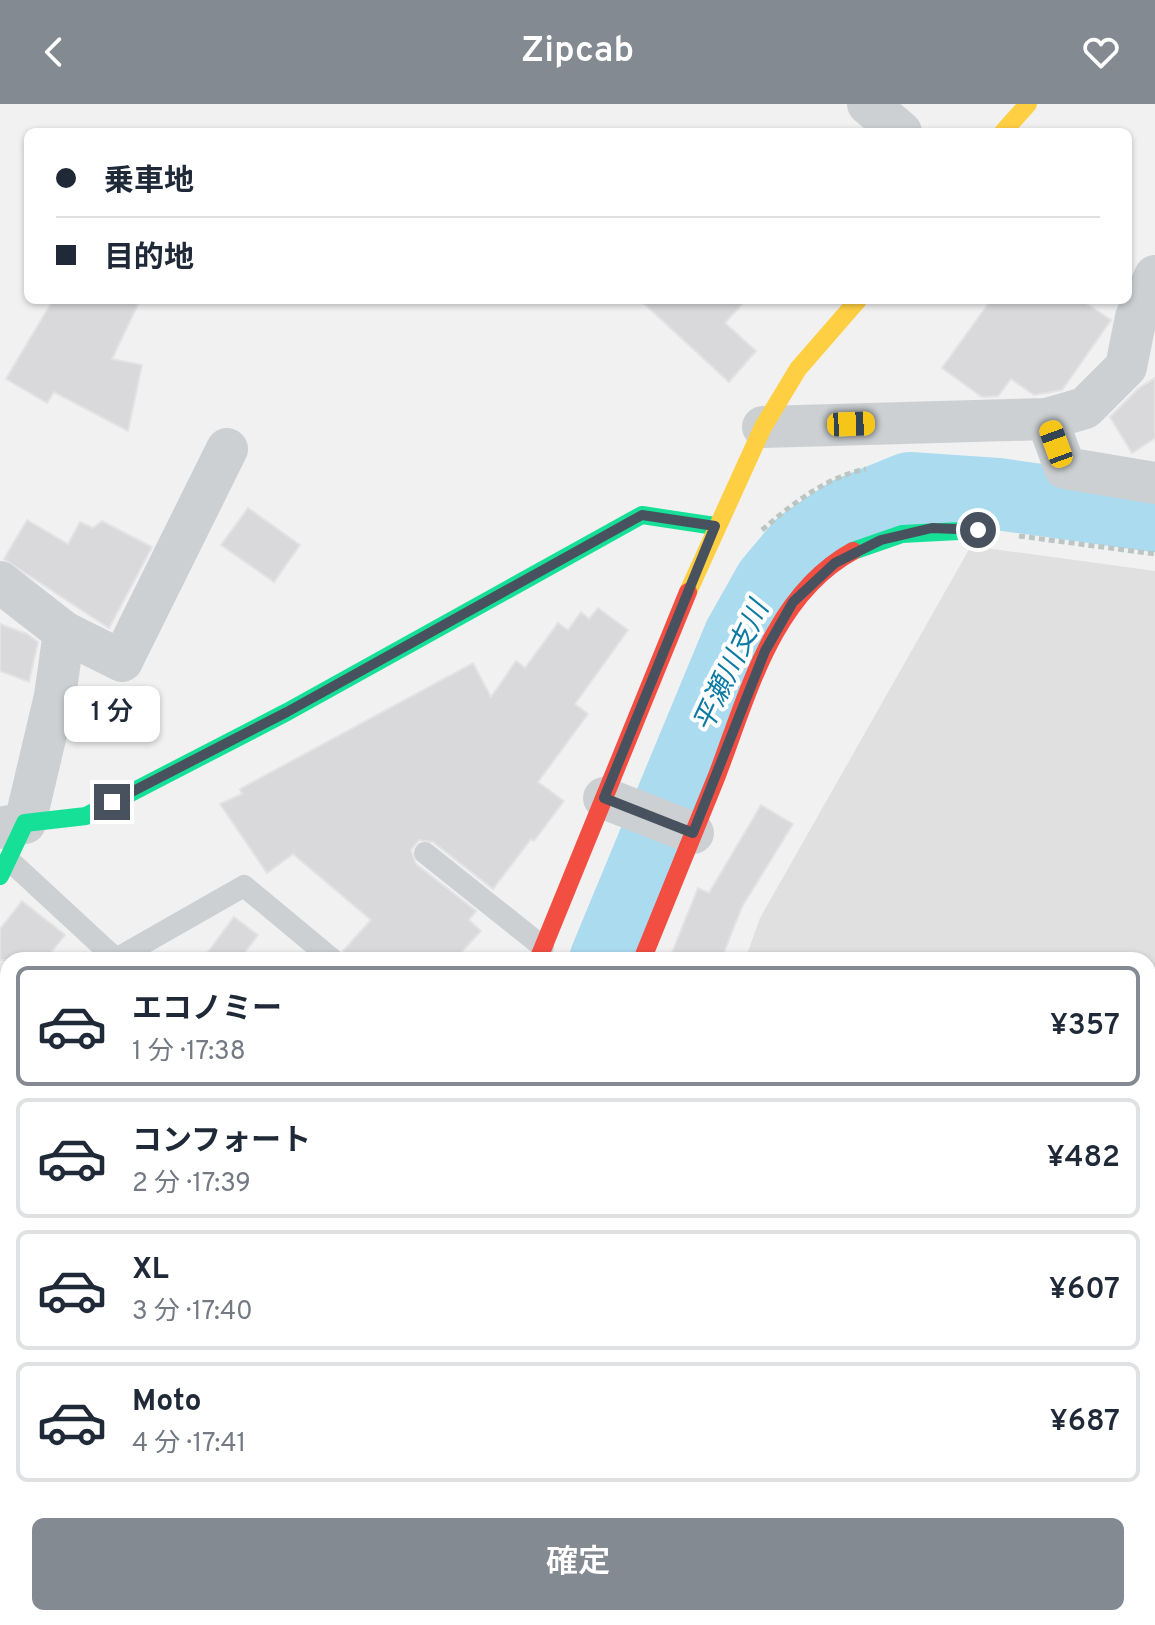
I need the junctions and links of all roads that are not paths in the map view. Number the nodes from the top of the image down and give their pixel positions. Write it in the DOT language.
graph roads {
  1 [pos="868,104"];
  2 [pos="1028,104"];
  3 [pos="896,128"];
  4 [pos="1007,128"];
  5 [pos="1155,276"];
  6 [pos="855,304"];
  7 [pos="1141,358"];
  8 [pos="1047,419"];
  9 [pos="763,427"];
  10 [pos="227,449"];
  11 [pos="1155,483"];
  12 [pos="715,526"];
  13 [pos="978,530"];
  14 [pos="0,582"];
  15 [pos="64,632"];
  16 [pos="621,805"];
  17 [pos="686,830"];
  18 [pos="7,851"];
  19 [pos="425,853"];
  20 [pos="109,952"];
  21 [pos="128,952"];
  22 [pos="323,952"];
  23 [pos="538,952"];
  24 [pos="541,952"];
  25 [pos="645,952"];
  1 -- 3 [label="street"];
  2 -- 4 [label="street"];
  5 -- 7 [label="street"];
  6 -- 9 [label="street"];
  7 -- 8 [label="street"];
  8 -- 9 [label="street"];
  8 -- 11 [label="street"];
  9 -- 12 [label="street"];
  10 -- 15 [label="street"];
  12 -- 16 [label="street"];
  12 -- 18 [label="street"];
  13 -- 17 [label="street"];
  14 -- 15 [label="street"];
  15 -- 18 [label="street"];
  16 -- 17 [label="street"];
  16 -- 24 [label="street"];
  17 -- 25 [label="street"];
  18 -- 20 [label="lane"];
  19 -- 23 [label="lane"];
  21 -- 22 [label="lane"];
}
